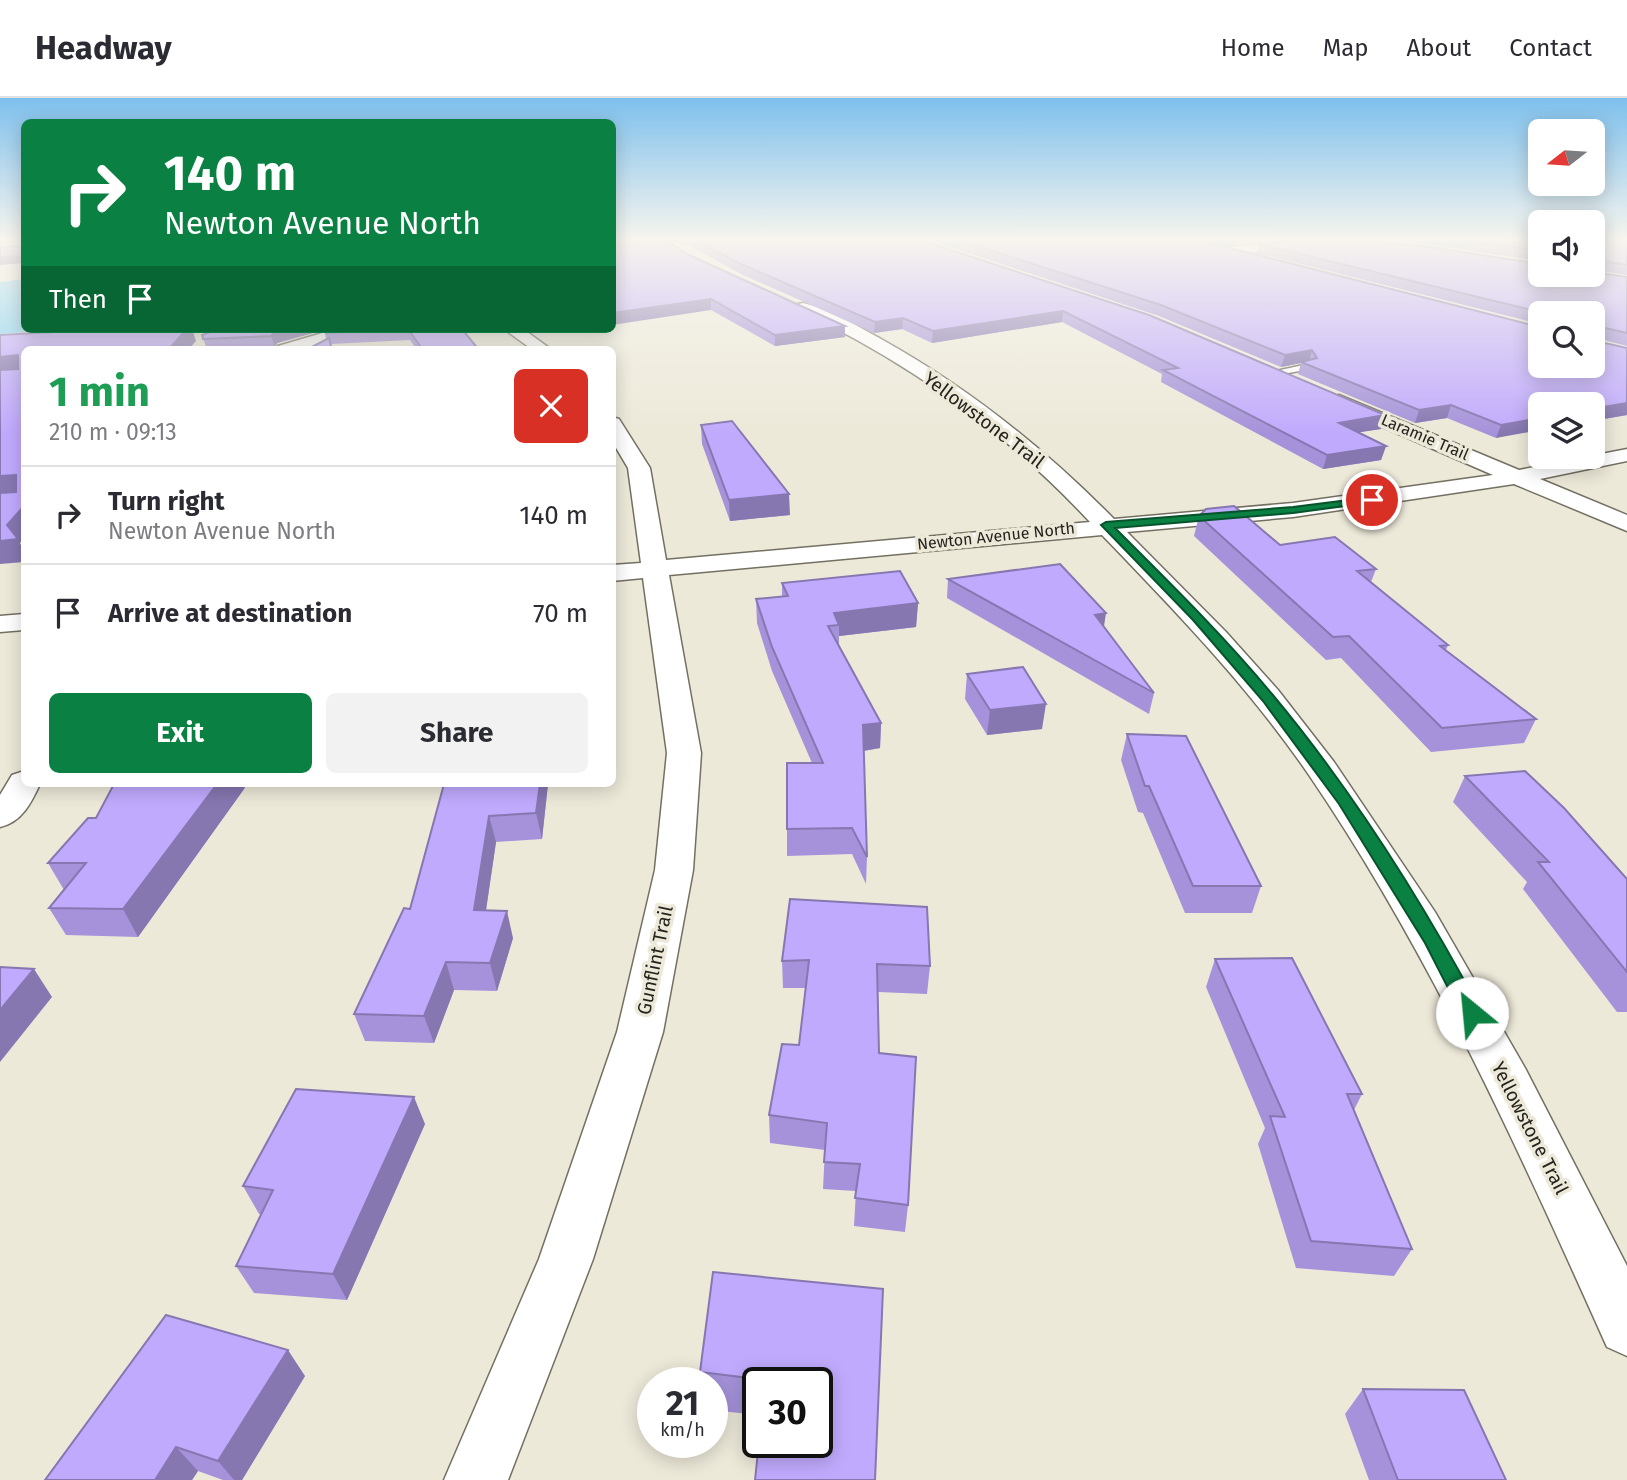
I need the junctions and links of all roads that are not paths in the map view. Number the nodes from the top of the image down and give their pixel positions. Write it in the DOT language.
graph roads {
  1 [pos="795,304"];
  2 [pos="339,333"];
  3 [pos="518,333"];
  4 [pos="297,346"];
  5 [pos="538,346"];
  6 [pos="1250,364"];
  7 [pos="1308,368"];
  8 [pos="1271,373"];
  9 [pos="1297,383"];
  10 [pos="1322,394"];
  11 [pos="616,430"];
  12 [pos="1627,455"];
  13 [pos="1519,477"];
  14 [pos="1627,524"];
  15 [pos="1106,525"];
  16 [pos="657,570"];
  17 [pos="616,573"];
  18 [pos="21,622"];
  19 [pos="0,624"];
  20 [pos="22,787"];
  21 [pos="0,816"];
  22 [pos="1627,1327"];
  23 [pos="476,1480"];
  1 -- 15 [label="street, Yellowstone Trail"];
  2 -- 4 [label="street"];
  3 -- 5 [label="street"];
  6 -- 8 [label="street"];
  7 -- 8 [label="lane"];
  8 -- 9 [label="street"];
  10 -- 13 [label="street, Laramie Trail"];
  11 -- 16 [label="street, Gunflint Trail"];
  12 -- 13 [label="street, Newton Avenue North"];
  13 -- 14 [label="street, Laramie Trail"];
  13 -- 15 [label="street, Newton Avenue North"];
  15 -- 16 [label="street, Newton Avenue North"];
  15 -- 22 [label="street, Yellowstone Trail"];
  16 -- 17 [label="street, Newton Avenue North"];
  16 -- 23 [label="street, Gunflint Trail"];
  18 -- 19 [label="street"];
  20 -- 21 [label="street"];
}
